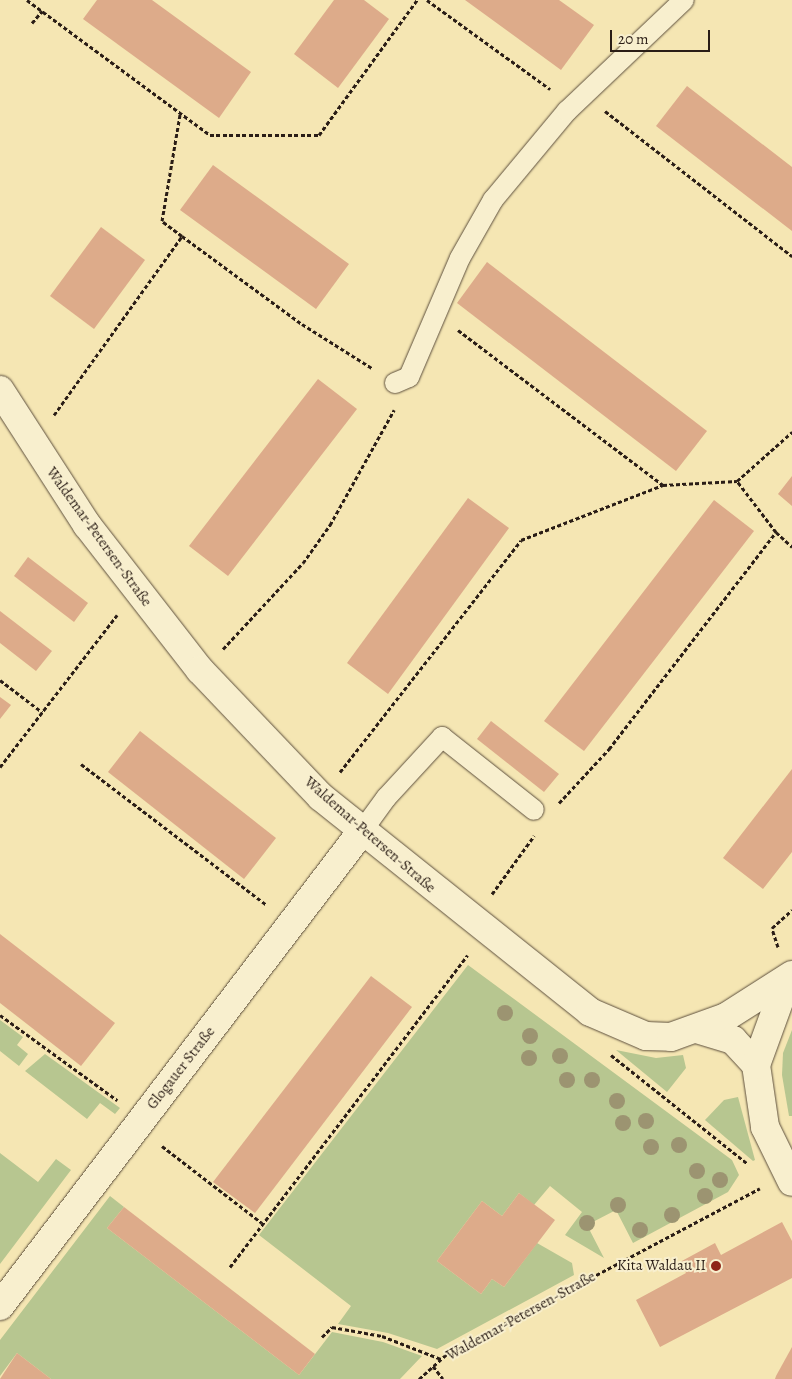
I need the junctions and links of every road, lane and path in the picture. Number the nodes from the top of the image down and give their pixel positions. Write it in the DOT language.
graph roads {
  1 [pos="27,0"];
  2 [pos="417,0"];
  3 [pos="426,0"];
  4 [pos="684,0"];
  5 [pos="42,11"];
  6 [pos="32,23"];
  7 [pos="579,100"];
  8 [pos="180,115"];
  9 [pos="182,236"];
  10 [pos="792,256"];
  11 [pos="438,315"];
  12 [pos="395,382"];
  13 [pos="0,390"];
  14 [pos="792,432"];
  15 [pos="33,444"];
  16 [pos="737,481"];
  17 [pos="663,484"];
  18 [pos="776,532"];
  19 [pos="792,546"];
  20 [pos="135,591"];
  21 [pos="200,670"];
  22 [pos="0,680"];
  23 [pos="42,712"];
  24 [pos="81,764"];
  25 [pos="0,767"];
  26 [pos="321,797"];
  27 [pos="554,808"];
  28 [pos="534,810"];
  29 [pos="362,831"];
  30 [pos="537,832"];
  31 [pos="792,910"];
  32 [pos="292,924"];
  33 [pos="479,927"];
  34 [pos="790,977"];
  35 [pos="590,1012"];
  36 [pos="0,1015"];
  37 [pos="696,1029"];
  38 [pos="756,1065"];
  39 [pos="139,1123"];
  40 [pos="789,1178"];
  41 [pos="262,1224"];
  42 [pos="230,1267"];
  43 [pos="0,1306"];
  44 [pos="322,1337"];
  45 [pos="442,1359"];
  46 [pos="433,1366"];
  47 [pos="419,1379"];
  48 [pos="443,1379"];
  1 -- 5 [label="path"];
  2 -- 8 [label="path"];
  3 -- 7 [label="path"];
  4 -- 7 [label="lane"];
  5 -- 6 [label="path"];
  5 -- 8 [label="path"];
  7 -- 10 [label="path"];
  7 -- 11 [label="lane"];
  8 -- 9 [label="path"];
  9 -- 12 [label="path"];
  9 -- 15 [label="path"];
  11 -- 12 [label="lane"];
  11 -- 17 [label="path"];
  12 -- 21 [label="path"];
  13 -- 15 [label="street, Waldemar-Petersen-Straße"];
  14 -- 16 [label="path"];
  15 -- 20 [label="street, Waldemar-Petersen-Straße"];
  16 -- 17 [label="path"];
  16 -- 18 [label="path"];
  17 -- 26 [label="path"];
  18 -- 19 [label="path"];
  18 -- 27 [label="path"];
  20 -- 21 [label="street, Waldemar-Petersen-Straße"];
  20 -- 23 [label="path"];
  21 -- 26 [label="street, Waldemar-Petersen-Straße"];
  22 -- 23 [label="path"];
  23 -- 25 [label="path"];
  24 -- 32 [label="path"];
  26 -- 29 [label="street, Waldemar-Petersen-Straße"];
  28 -- 29 [label="lane"];
  29 -- 32 [label="street, Glogauer Straße"];
  29 -- 33 [label="street, Waldemar-Petersen-Straße"];
  30 -- 33 [label="path"];
  31 -- 34 [label="path"];
  32 -- 39 [label="street, Glogauer Straße"];
  33 -- 35 [label="street, Waldemar-Petersen-Straße"];
  33 -- 41 [label="path"];
  34 -- 37 [label="street, Waldemar-Petersen-Straße"];
  34 -- 38 [label="street"];
  35 -- 37 [label="street, Waldemar-Petersen-Straße"];
  35 -- 40 [label="path"];
  36 -- 39 [label="path"];
  37 -- 38 [label="street"];
  38 -- 40 [label="street"];
  39 -- 41 [label="path"];
  39 -- 43 [label="street, Glogauer Straße"];
  40 -- 45 [label="path, Waldemar-Petersen-Straße"];
  41 -- 42 [label="path"];
  44 -- 45 [label="path"];
  45 -- 46 [label="path, Waldemar-Petersen-Straße"];
  46 -- 47 [label="path, Waldemar-Petersen-Straße"];
  46 -- 48 [label="path"];
}
